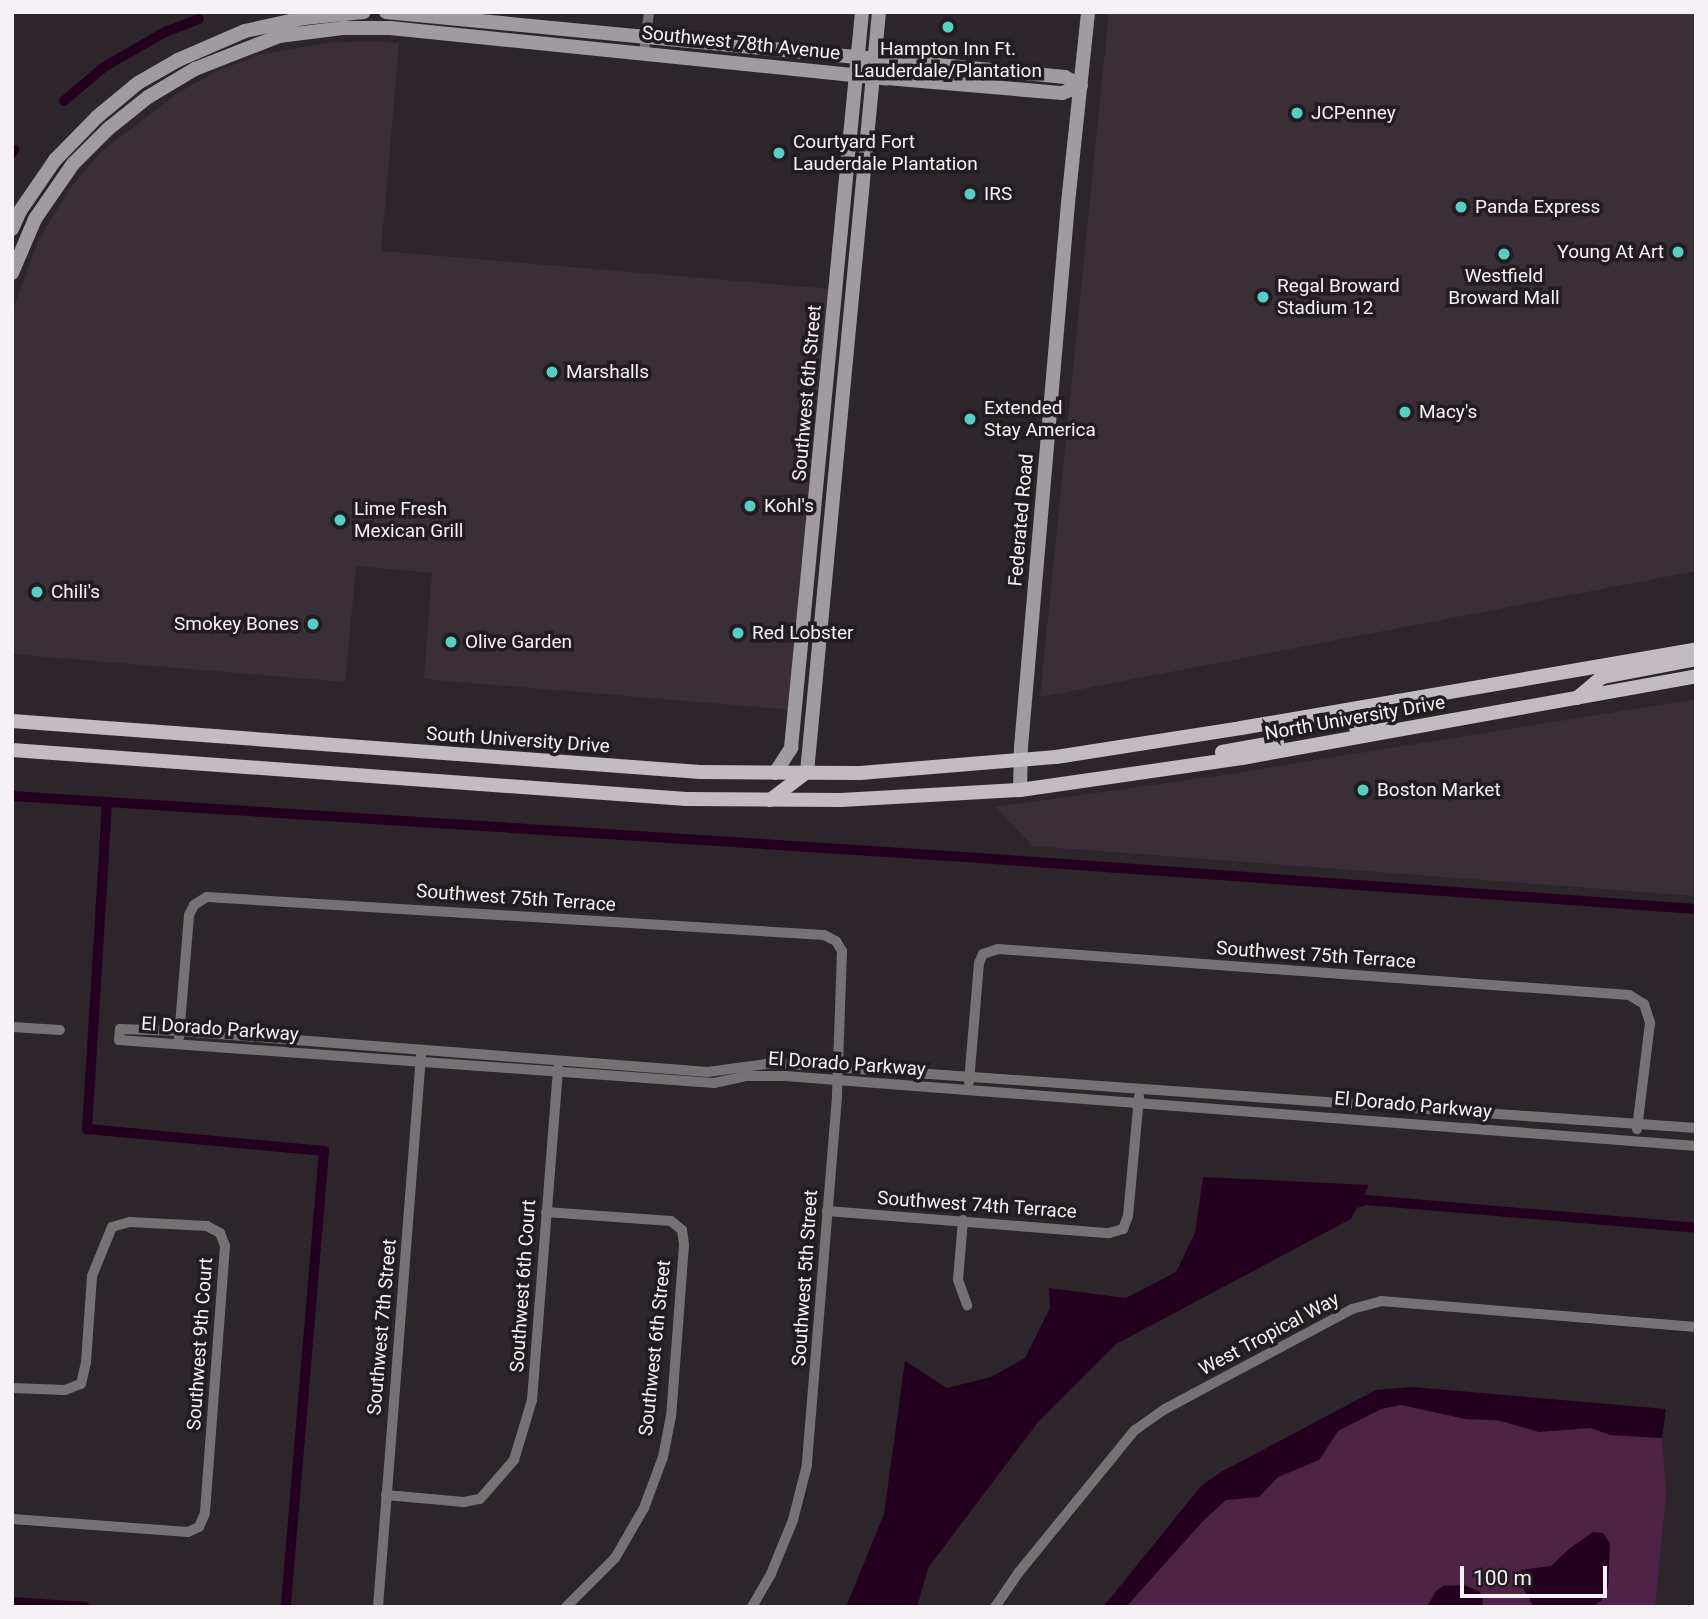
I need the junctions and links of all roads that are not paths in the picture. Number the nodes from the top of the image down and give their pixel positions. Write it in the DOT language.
graph roads {
  1 [pos="364,12"];
  2 [pos="386,12"];
  3 [pos="649,12"];
  4 [pos="862,12"];
  5 [pos="879,12"];
  6 [pos="1088,12"];
  7 [pos="421,16"];
  8 [pos="441,18"];
  9 [pos="390,28"];
  10 [pos="411,31"];
  11 [pos="646,36"];
  12 [pos="645,52"];
  13 [pos="858,59"];
  14 [pos="874,60"];
  15 [pos="856,75"];
  16 [pos="873,77"];
  17 [pos="1081,86"];
  18 [pos="12,229"];
  19 [pos="12,273"];
  20 [pos="1696,649"];
  21 [pos="1696,659"];
  22 [pos="1696,676"];
  23 [pos="1577,698"];
  24 [pos="1397,701"];
  25 [pos="12,721"];
  26 [pos="12,750"];
  27 [pos="1021,761"];
  28 [pos="1175,768"];
  29 [pos="807,772"];
  30 [pos="775,773"];
  31 [pos="1020,790"];
  32 [pos="771,800"];
  33 [pos="836,941"];
  34 [pos="12,1027"];
  35 [pos="60,1030"];
  36 [pos="180,1031"];
  37 [pos="179,1044"];
  38 [pos="422,1050"];
  39 [pos="558,1060"];
  40 [pos="421,1063"];
  41 [pos="837,1068"];
  42 [pos="557,1073"];
  43 [pos="969,1077"];
  44 [pos="837,1082"];
  45 [pos="968,1090"];
  46 [pos="1140,1091"];
  47 [pos="1139,1102"];
  48 [pos="1638,1125"];
  49 [pos="1696,1128"];
  50 [pos="1636,1140"];
  51 [pos="1696,1146"];
  52 [pos="827,1211"];
  53 [pos="546,1212"];
  54 [pos="963,1220"];
  55 [pos="967,1305"];
  56 [pos="1696,1328"];
  57 [pos="12,1388"];
  58 [pos="386,1495"];
  59 [pos="12,1519"];
  60 [pos="378,1607"];
  61 [pos="566,1607"];
  62 [pos="752,1607"];
  63 [pos="995,1607"];
  1 -- 18 [label="street"];
  2 -- 7 [label="street, Southwest 78th Avenue"];
  3 -- 11 [label="street"];
  4 -- 13 [label="street, Southwest 6th Street"];
  5 -- 14 [label="street, Southwest 6th Street"];
  6 -- 17 [label="street, Federated Road"];
  7 -- 8 [label="street, Southwest 78th Avenue"];
  7 -- 9 [label="street"];
  8 -- 10 [label="street"];
  8 -- 11 [label="street, Southwest 78th Avenue"];
  9 -- 10 [label="street, Southwest 78th Avenue"];
  9 -- 19 [label="street, Southwest 78th Avenue"];
  10 -- 12 [label="street, Southwest 78th Avenue"];
  11 -- 12 [label="street"];
  11 -- 13 [label="street, Southwest 78th Avenue"];
  12 -- 15 [label="street, Southwest 78th Avenue"];
  13 -- 14 [label="street, Southwest 78th Avenue"];
  13 -- 15 [label="street, Southwest 6th Street"];
  14 -- 16 [label="street, Southwest 6th Street"];
  14 -- 17 [label="street, Southwest 78th Avenue"];
  15 -- 16 [label="street, Southwest 78th Avenue"];
  15 -- 30 [label="street, Southwest 6th Street"];
  16 -- 17 [label="street, Southwest 78th Avenue"];
  16 -- 29 [label="street, Southwest 6th Street"];
  17 -- 27 [label="street, Federated Road"];
  20 -- 24 [label="main road, North University Drive"];
  21 -- 23 [label="main road"];
  22 -- 23 [label="main road, North University Drive"];
  23 -- 28 [label="main road, North University Drive"];
  24 -- 27 [label="main road, North University Drive"];
  24 -- 28 [label="main road"];
  25 -- 30 [label="main road, South University Drive"];
  26 -- 32 [label="main road"];
  27 -- 29 [label="main road, South University Drive"];
  27 -- 31 [label="street, Federated Road"];
  28 -- 31 [label="main road, North University Drive"];
  29 -- 30 [label="main road, South University Drive"];
  29 -- 32 [label="main road"];
  31 -- 32 [label="main road"];
  33 -- 36 [label="street, Southwest 75th Terrace"];
  33 -- 41 [label="street, Southwest 5th Street"];
  34 -- 35 [label="street"];
  36 -- 37 [label="street"];
  36 -- 37 [label="street, El Dorado Parkway"];
  36 -- 38 [label="street, El Dorado Parkway"];
  37 -- 40 [label="street, El Dorado Parkway"];
  38 -- 39 [label="street, El Dorado Parkway"];
  38 -- 40 [label="street, Southwest 7th Street"];
  39 -- 41 [label="street, El Dorado Parkway"];
  39 -- 42 [label="street, Southwest 6th Court"];
  40 -- 42 [label="street, El Dorado Parkway"];
  40 -- 58 [label="street, Southwest 7th Street"];
  41 -- 43 [label="street, El Dorado Parkway"];
  41 -- 44 [label="street, Southwest 5th Street"];
  42 -- 44 [label="street, El Dorado Parkway"];
  42 -- 53 [label="street, Southwest 6th Court"];
  43 -- 45 [label="street"];
  43 -- 46 [label="street, El Dorado Parkway"];
  43 -- 48 [label="street, Southwest 75th Terrace"];
  44 -- 45 [label="street, El Dorado Parkway"];
  44 -- 52 [label="street, Southwest 5th Street"];
  45 -- 47 [label="street, El Dorado Parkway"];
  46 -- 47 [label="street"];
  46 -- 48 [label="street, El Dorado Parkway"];
  47 -- 50 [label="street, El Dorado Parkway"];
  47 -- 54 [label="street, Southwest 74th Terrace"];
  48 -- 49 [label="street, El Dorado Parkway"];
  48 -- 50 [label="street"];
  50 -- 51 [label="street, El Dorado Parkway"];
  52 -- 54 [label="street, Southwest 74th Terrace"];
  52 -- 62 [label="street, Southwest 5th Street"];
  53 -- 58 [label="street, Southwest 6th Court"];
  53 -- 61 [label="street, Southwest 6th Street"];
  54 -- 55 [label="street"];
  56 -- 63 [label="street, West Tropical Way"];
  57 -- 59 [label="street, Southwest 9th Court"];
  58 -- 60 [label="street, Southwest 7th Street"];
}
